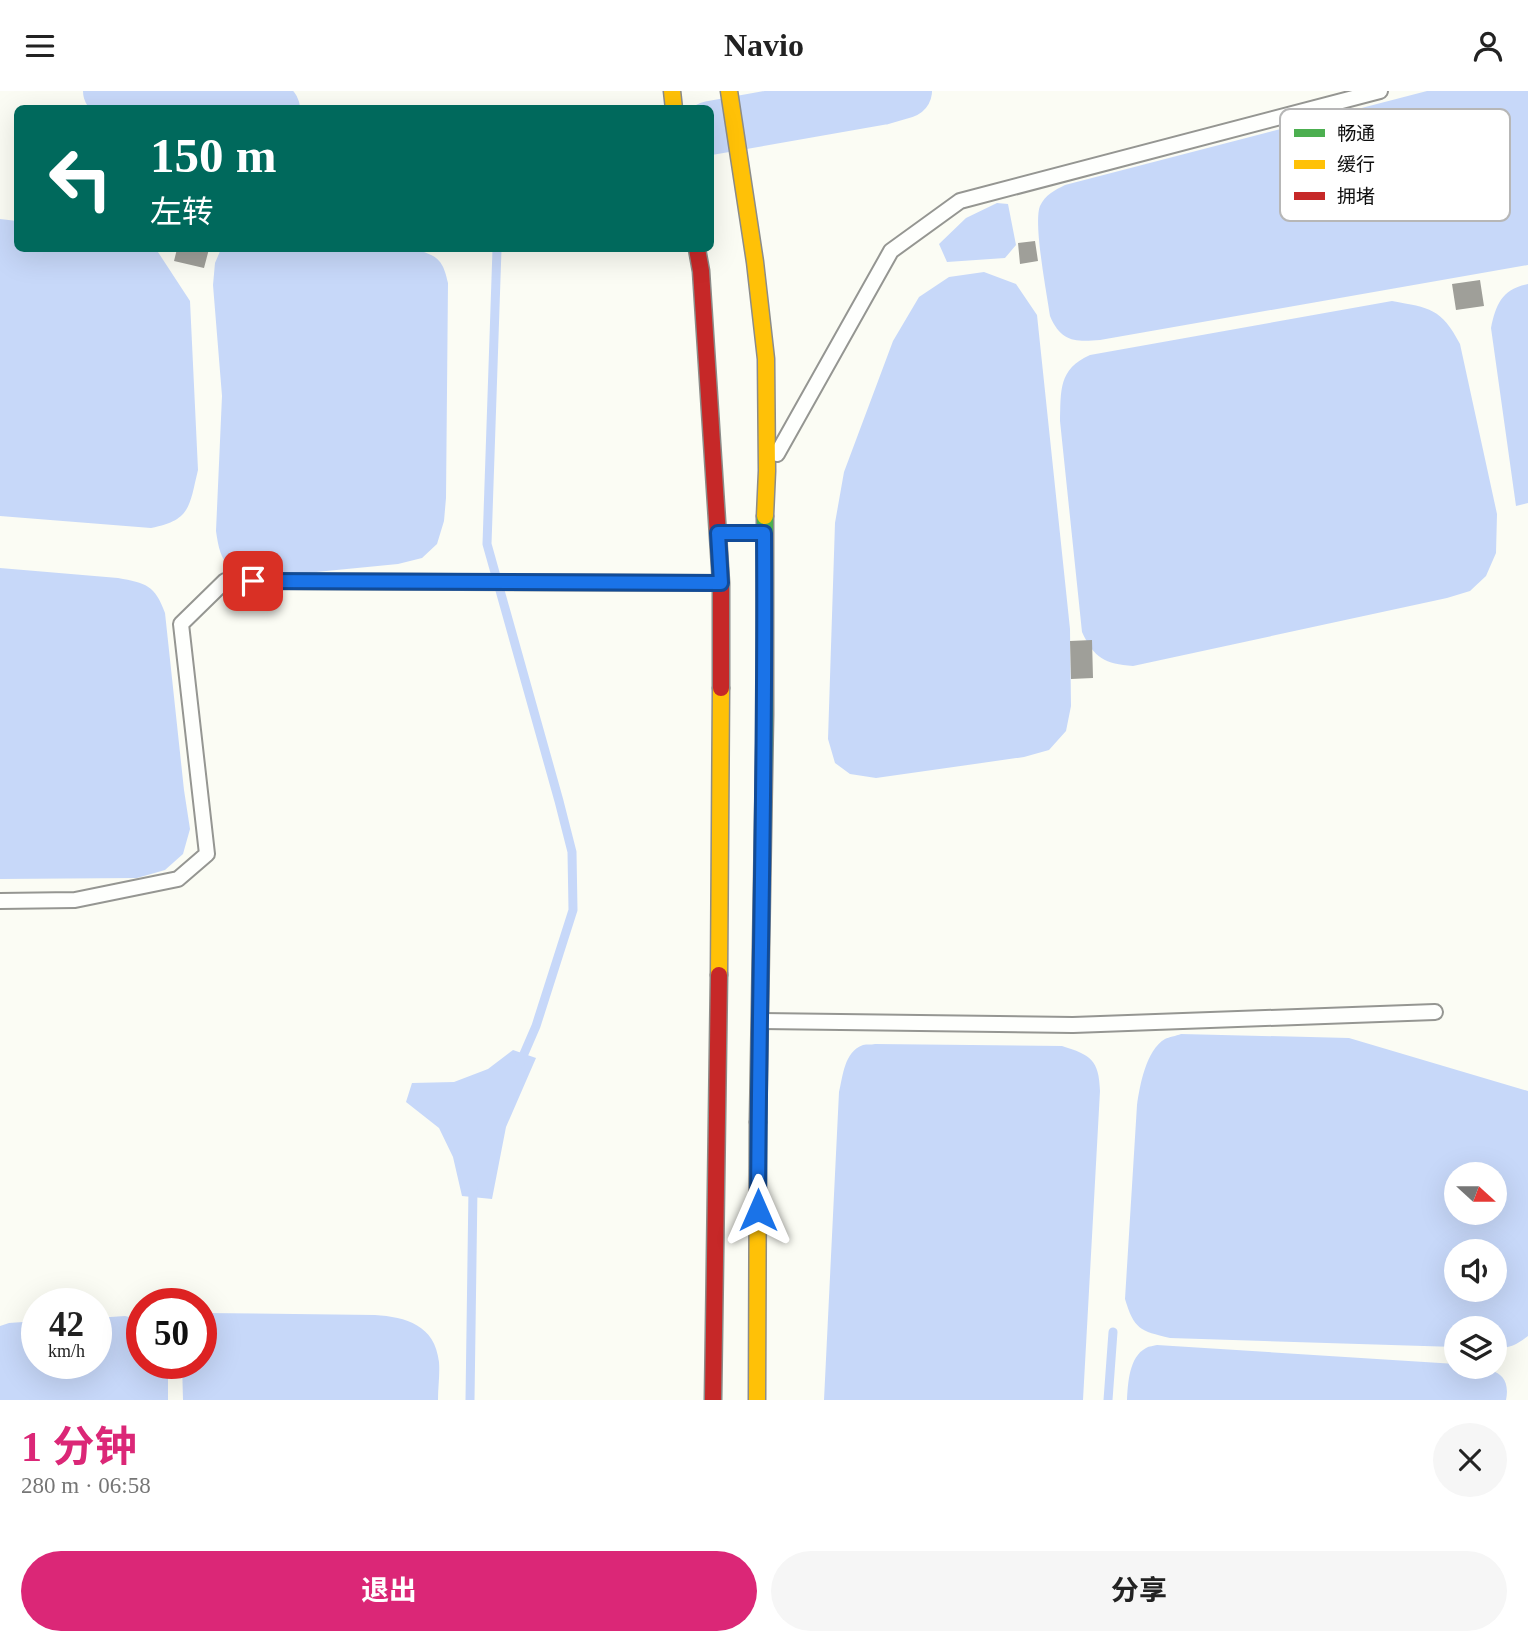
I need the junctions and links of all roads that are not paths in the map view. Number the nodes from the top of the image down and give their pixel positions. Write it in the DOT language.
graph roads {
  1 [pos="729,91"];
  2 [pos="1380,91"];
  3 [pos="1311,109"];
  4 [pos="1280,117"];
  5 [pos="698,252"];
  6 [pos="767,471"];
  7 [pos="718,533"];
  8 [pos="764,533"];
  9 [pos="721,583"];
  10 [pos="0,901"];
  11 [pos="1435,1012"];
  12 [pos="759,1021"];
  13 [pos="713,1400"];
  14 [pos="757,1400"];
  1 -- 6 [label="main road"];
  2 -- 3 [label="lane"];
  4 -- 6 [label="lane"];
  5 -- 7 [label="main road"];
  6 -- 8 [label="main road"];
  7 -- 8 [label="lane"];
  7 -- 9 [label="main road"];
  8 -- 12 [label="main road"];
  9 -- 10 [label="lane"];
  9 -- 13 [label="main road"];
  11 -- 12 [label="lane"];
  12 -- 14 [label="main road"];
}
